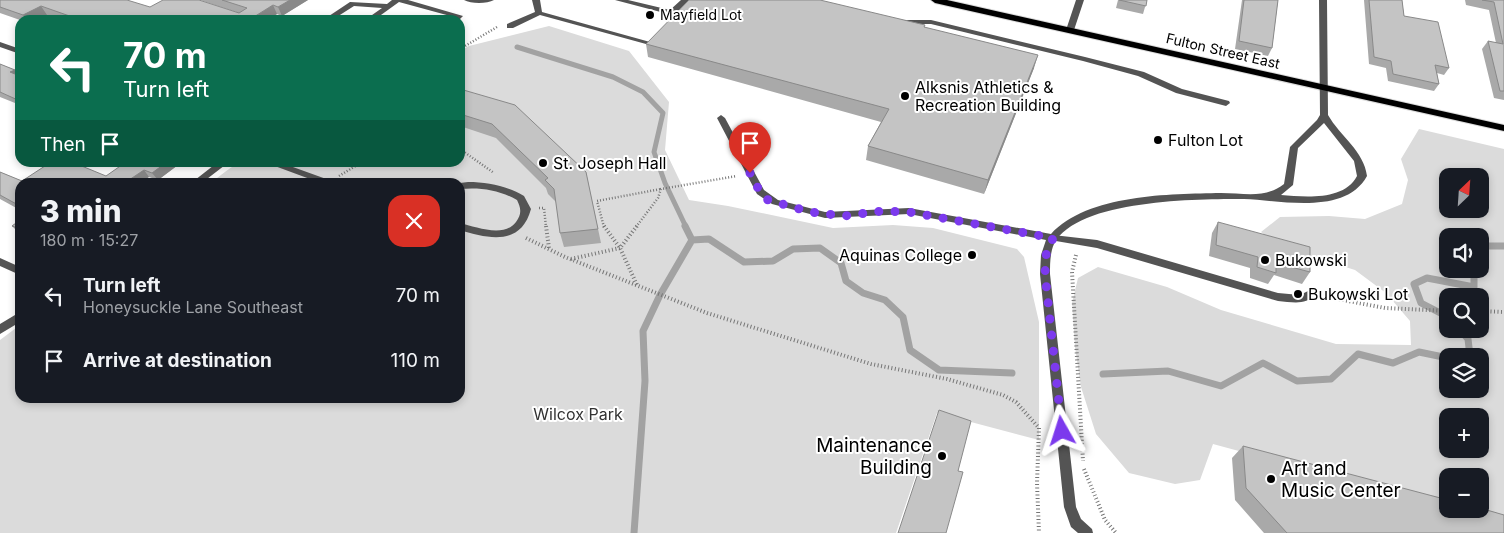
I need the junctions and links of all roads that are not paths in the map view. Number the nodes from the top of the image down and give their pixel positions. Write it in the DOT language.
graph roads {
  1 [pos="399,0"];
  2 [pos="468,0"];
  3 [pos="490,0"];
  4 [pos="536,0"];
  5 [pos="619,0"];
  6 [pos="685,0"];
  7 [pos="935,0"];
  8 [pos="1080,0"];
  9 [pos="1323,0"];
  10 [pos="389,6"];
  11 [pos="539,13"];
  12 [pos="335,15"];
  13 [pos="376,15"];
  14 [pos="456,15"];
  15 [pos="897,20"];
  16 [pos="510,26"];
  17 [pos="1070,30"];
  18 [pos="646,42"];
  19 [pos="0,44"];
  20 [pos="15,50"];
  21 [pos="1325,88"];
  22 [pos="1226,103"];
  23 [pos="1324,115"];
  24 [pos="721,118"];
  25 [pos="1504,128"];
  26 [pos="218,167"];
  27 [pos="282,167"];
  28 [pos="203,178"];
  29 [pos="314,178"];
  30 [pos="465,186"];
  31 [pos="1264,197"];
  32 [pos="465,227"];
  33 [pos="1053,238"];
  34 [pos="0,262"];
  35 [pos="15,269"];
  36 [pos="1310,294"];
  37 [pos="15,320"];
  38 [pos="0,330"];
  39 [pos="1083,532"];
  1 -- 10 [label="street"];
  1 -- 14 [label="street"];
  2 -- 3 [label="street"];
  4 -- 11 [label="street"];
  5 -- 6 [label="street"];
  7 -- 17 [label="main road, Fulton Street East"];
  8 -- 17 [label="street"];
  9 -- 21 [label="street"];
  10 -- 12 [label="street"];
  10 -- 13 [label="street"];
  11 -- 16 [label="street"];
  11 -- 18 [label="street"];
  15 -- 22 [label="street"];
  17 -- 21 [label="main road, Fulton Street East"];
  19 -- 20 [label="street"];
  21 -- 23 [label="street"];
  21 -- 25 [label="main road, Fulton Street East"];
  23 -- 31 [label="street"];
  23 -- 31 [label="street"];
  24 -- 33 [label="street"];
  26 -- 28 [label="street"];
  27 -- 29 [label="street"];
  30 -- 32 [label="street"];
  31 -- 33 [label="street"];
  33 -- 36 [label="street"];
  33 -- 39 [label="street"];
  34 -- 35 [label="street"];
  37 -- 38 [label="street"];
}
